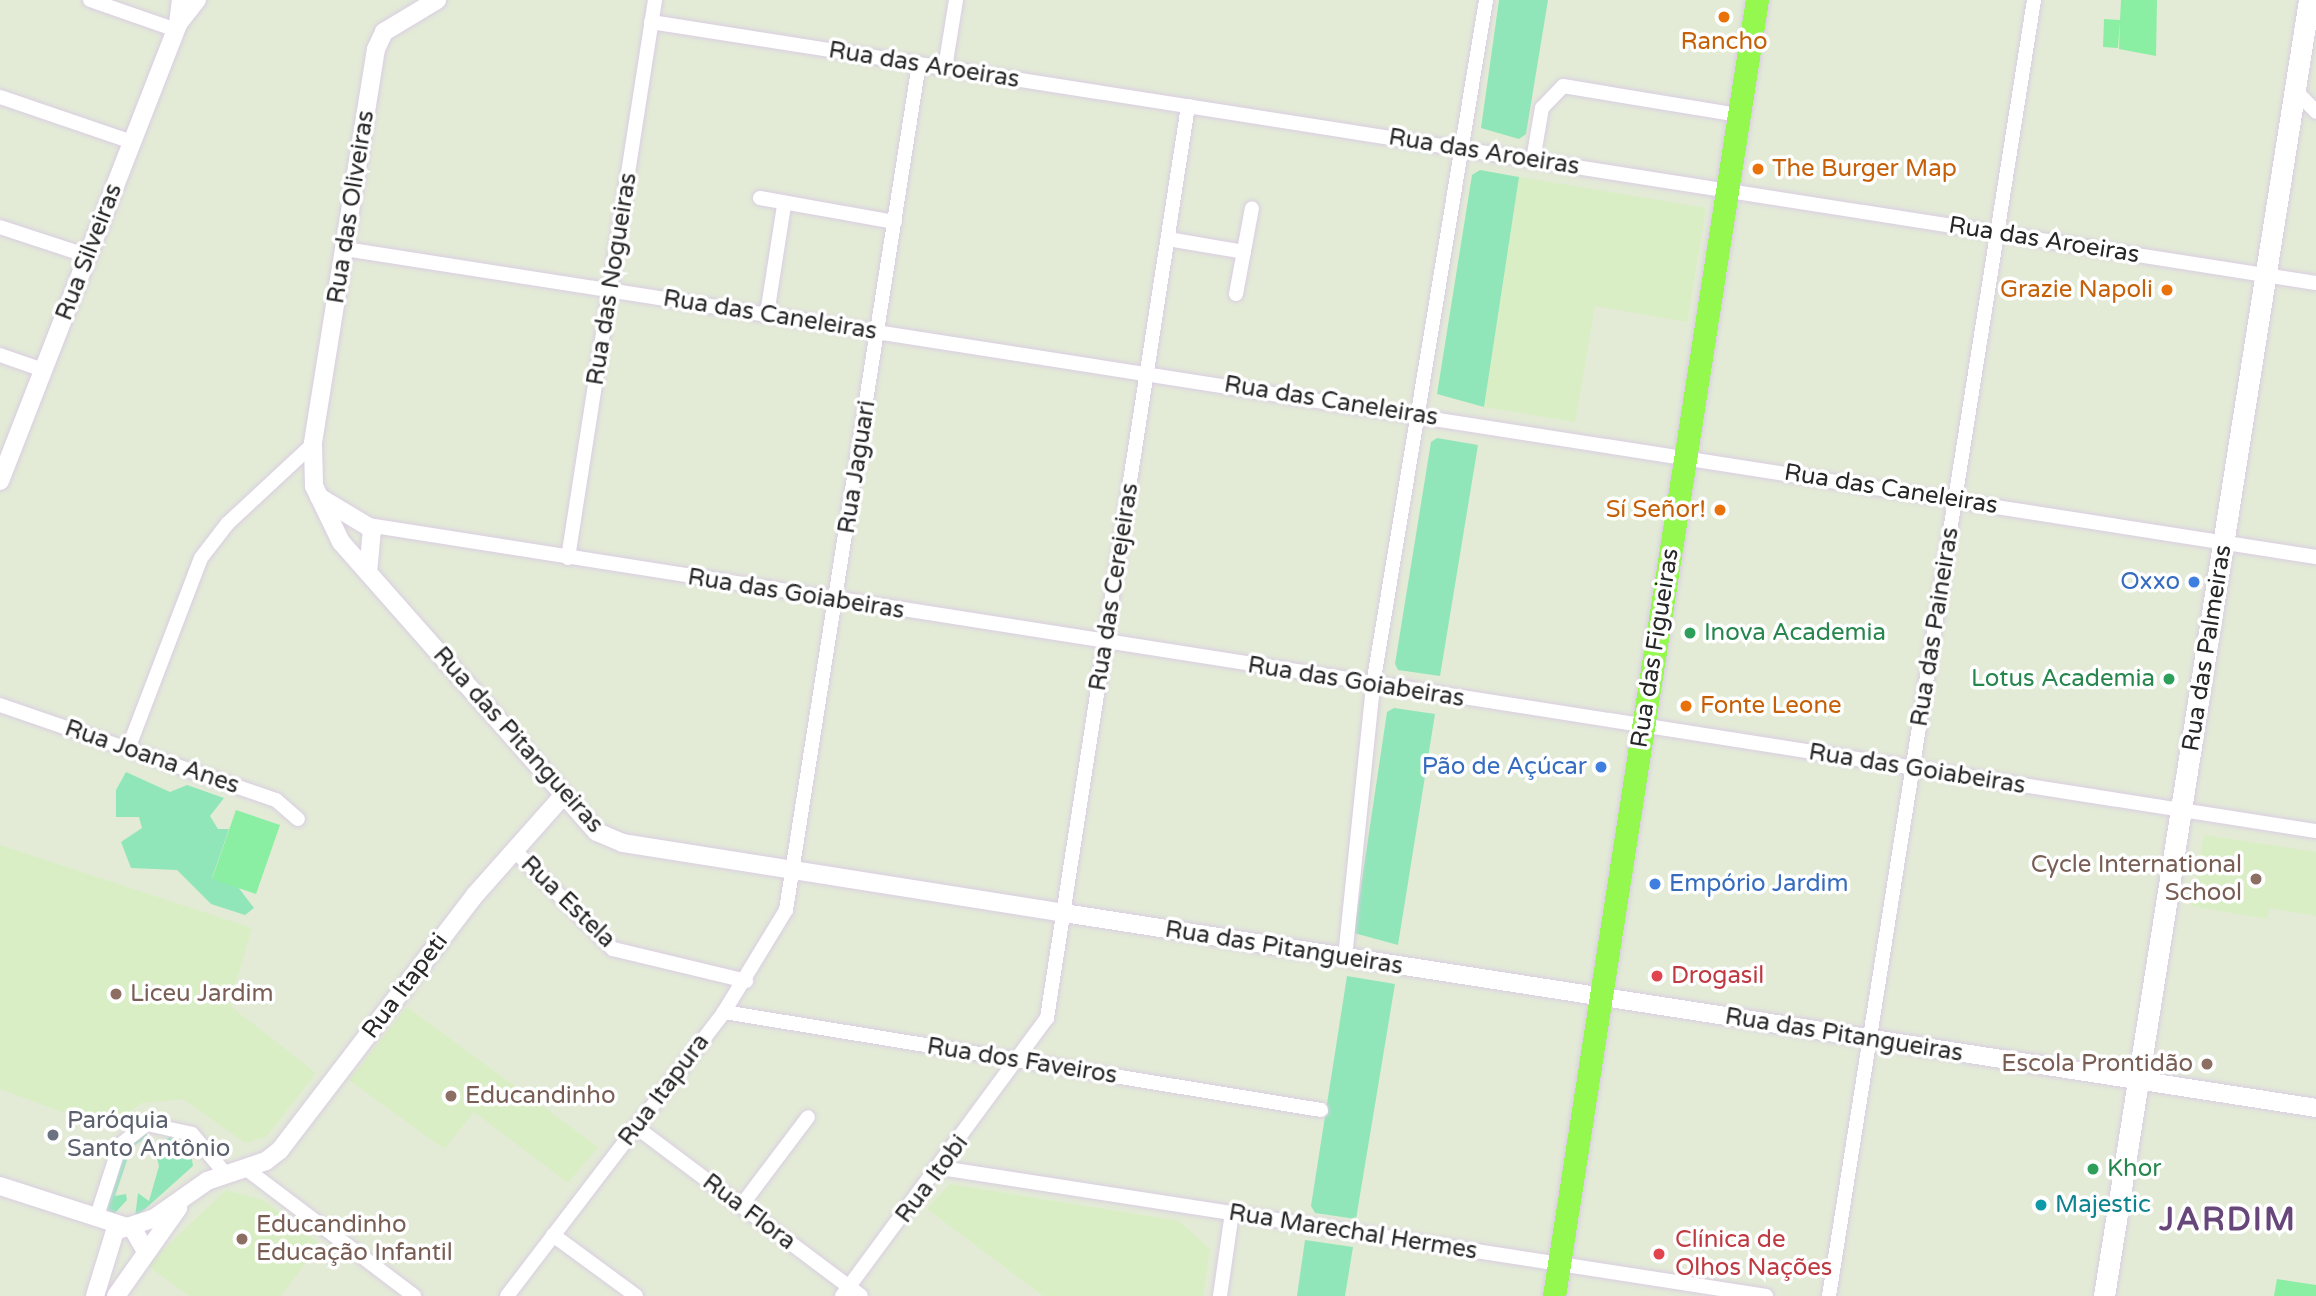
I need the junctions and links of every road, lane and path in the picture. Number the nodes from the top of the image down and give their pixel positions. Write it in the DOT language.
graph roads {
  1 [pos="90,0"];
  2 [pos="181,0"];
  3 [pos="197,0"];
  4 [pos="437,0"];
  5 [pos="655,0"];
  6 [pos="956,0"];
  7 [pos="1486,0"];
  8 [pos="1757,0"];
  9 [pos="2034,0"];
  10 [pos="2309,0"];
  11 [pos="651,22"];
  12 [pos="177,27"];
  13 [pos="919,64"];
  14 [pos="945,68"];
  15 [pos="2297,91"];
  16 [pos="0,97"];
  17 [pos="1188,106"];
  18 [pos="2316,112"];
  19 [pos="1738,115"];
  20 [pos="132,142"];
  21 [pos="1461,148"];
  22 [pos="1533,160"];
  23 [pos="1726,189"];
  24 [pos="760,198"];
  25 [pos="785,205"];
  26 [pos="1252,208"];
  27 [pos="895,222"];
  28 [pos="0,227"];
  29 [pos="1997,233"];
  30 [pos="1168,239"];
  31 [pos="345,249"];
  32 [pos="1244,252"];
  33 [pos="88,256"];
  34 [pos="2264,275"];
  35 [pos="2316,283"];
  36 [pos="610,290"];
  37 [pos="1236,294"];
  38 [pos="767,314"];
  39 [pos="878,331"];
  40 [pos="0,355"];
  41 [pos="43,370"];
  42 [pos="1148,373"];
  43 [pos="1417,415"];
  44 [pos="313,444"];
  45 [pos="1684,457"];
  46 [pos="0,481"];
  47 [pos="317,494"];
  48 [pos="1955,499"];
  49 [pos="361,523"];
  50 [pos="397,530"];
  51 [pos="2224,542"];
  52 [pos="346,548"];
  53 [pos="372,548"];
  54 [pos="2316,557"];
  55 [pos="568,558"];
  56 [pos="368,573"];
  57 [pos="836,601"];
  58 [pos="1106,642"];
  59 [pos="1373,685"];
  60 [pos="0,705"];
  61 [pos="1643,727"];
  62 [pos="128,749"];
  63 [pos="1912,768"];
  64 [pos="563,796"];
  65 [pos="2182,810"];
  66 [pos="298,819"];
  67 [pos="2316,831"];
  68 [pos="514,850"];
  69 [pos="795,870"];
  70 [pos="1064,914"];
  71 [pos="1345,957"];
  72 [pos="746,981"];
  73 [pos="1601,997"];
  74 [pos="724,1012"];
  75 [pos="1870,1039"];
  76 [pos="1021,1061"];
  77 [pos="2138,1081"];
  78 [pos="2316,1108"];
  79 [pos="1321,1110"];
  80 [pos="808,1117"];
  81 [pos="636,1127"];
  82 [pos="245,1168"];
  83 [pos="941,1168"];
  84 [pos="225,1173"];
  85 [pos="0,1186"];
  86 [pos="184,1200"];
  87 [pos="741,1206"];
  88 [pos="1232,1213"];
  89 [pos="89,1214"];
  90 [pos="127,1226"];
  91 [pos="553,1235"];
  92 [pos="106,1250"];
  93 [pos="145,1250"];
  94 [pos="1559,1264"];
  95 [pos="133,1266"];
  96 [pos="846,1291"];
  97 [pos="95,1296"];
  98 [pos="116,1296"];
  99 [pos="414,1296"];
  100 [pos="507,1296"];
  101 [pos="636,1296"];
  102 [pos="861,1296"];
  103 [pos="1220,1296"];
  104 [pos="1554,1296"];
  105 [pos="1766,1296"];
  106 [pos="1829,1296"];
  107 [pos="2104,1296"];
  1 -- 12 [label="street"];
  2 -- 12 [label="street, Rua Silveiras"];
  3 -- 12 [label="street, Rua Silveiras"];
  4 -- 31 [label="street, Rua das Oliveiras"];
  5 -- 11 [label="street, Rua das Nogueiras"];
  6 -- 14 [label="street"];
  7 -- 21 [label="street"];
  8 -- 19 [label="main road, Rua das Figueiras"];
  9 -- 29 [label="street, Rua das Paineiras"];
  10 -- 15 [label="main road, Rua das Palmeiras"];
  11 -- 13 [label="street, Rua das Aroeiras"];
  11 -- 36 [label="street, Rua das Nogueiras"];
  12 -- 20 [label="street, Rua Silveiras"];
  13 -- 14 [label="street, Rua das Aroeiras"];
  13 -- 27 [label="street, Rua Jaguari"];
  14 -- 17 [label="street, Rua das Aroeiras"];
  15 -- 18 [label="street"];
  15 -- 34 [label="main road, Rua das Palmeiras"];
  16 -- 20 [label="street"];
  17 -- 21 [label="street, Rua das Aroeiras"];
  17 -- 30 [label="street, Rua das Cerejeiras"];
  19 -- 22 [label="street"];
  19 -- 23 [label="main road, Rua das Figueiras"];
  20 -- 33 [label="street, Rua Silveiras"];
  21 -- 22 [label="street, Rua das Aroeiras"];
  21 -- 43 [label="street"];
  22 -- 23 [label="street, Rua das Aroeiras"];
  23 -- 29 [label="street, Rua das Aroeiras"];
  23 -- 45 [label="main road, Rua das Figueiras"];
  24 -- 25 [label="street"];
  25 -- 27 [label="street"];
  25 -- 38 [label="street"];
  26 -- 32 [label="street"];
  27 -- 39 [label="street, Rua Jaguari"];
  28 -- 33 [label="street"];
  29 -- 34 [label="street, Rua das Aroeiras"];
  29 -- 48 [label="street, Rua das Paineiras"];
  30 -- 32 [label="street"];
  30 -- 42 [label="street, Rua das Cerejeiras"];
  31 -- 36 [label="street, Rua das Caneleiras"];
  31 -- 44 [label="street, Rua das Oliveiras"];
  32 -- 37 [label="street"];
  33 -- 41 [label="street, Rua Silveiras"];
  34 -- 35 [label="street, Rua das Aroeiras"];
  34 -- 51 [label="main road, Rua das Palmeiras"];
  36 -- 38 [label="street, Rua das Caneleiras"];
  36 -- 55 [label="street, Rua das Nogueiras"];
  38 -- 39 [label="street, Rua das Caneleiras"];
  39 -- 42 [label="street, Rua das Caneleiras"];
  39 -- 57 [label="street, Rua Jaguari"];
  40 -- 41 [label="street"];
  41 -- 46 [label="street, Rua Silveiras"];
  42 -- 43 [label="street, Rua das Caneleiras"];
  42 -- 58 [label="street, Rua das Cerejeiras"];
  43 -- 45 [label="street, Rua das Caneleiras"];
  43 -- 59 [label="street"];
  44 -- 47 [label="street, Rua das Pitangueiras"];
  44 -- 62 [label="street"];
  45 -- 48 [label="street, Rua das Caneleiras"];
  45 -- 61 [label="main road, Rua das Figueiras"];
  47 -- 49 [label="street"];
  47 -- 52 [label="street, Rua das Pitangueiras"];
  48 -- 51 [label="street, Rua das Caneleiras"];
  48 -- 63 [label="street, Rua das Paineiras"];
  49 -- 50 [label="street, Rua das Goiabeiras"];
  49 -- 52 [label="street"];
  49 -- 53 [label="street"];
  50 -- 53 [label="street"];
  50 -- 55 [label="street, Rua das Goiabeiras"];
  51 -- 54 [label="street, Rua das Caneleiras"];
  51 -- 65 [label="main road, Rua das Palmeiras"];
  52 -- 53 [label="street"];
  52 -- 56 [label="street, Rua das Pitangueiras"];
  53 -- 56 [label="street"];
  55 -- 57 [label="street, Rua das Goiabeiras"];
  56 -- 64 [label="street, Rua das Pitangueiras"];
  57 -- 58 [label="street, Rua das Goiabeiras"];
  57 -- 69 [label="street, Rua Jaguari"];
  58 -- 59 [label="street, Rua das Goiabeiras"];
  58 -- 70 [label="street, Rua das Cerejeiras"];
  59 -- 61 [label="street, Rua das Goiabeiras"];
  59 -- 71 [label="street"];
  60 -- 62 [label="street, Rua Joana Anes"];
  61 -- 63 [label="street, Rua das Goiabeiras"];
  61 -- 73 [label="main road, Rua das Figueiras"];
  62 -- 66 [label="street, Rua Joana Anes"];
  63 -- 65 [label="street, Rua das Goiabeiras"];
  63 -- 75 [label="street, Rua das Paineiras"];
  64 -- 68 [label="street, Rua Itapeti"];
  64 -- 69 [label="street, Rua das Pitangueiras"];
  65 -- 67 [label="street, Rua das Goiabeiras"];
  65 -- 77 [label="main road, Rua das Palmeiras"];
  68 -- 72 [label="street, Rua Estela"];
  68 -- 82 [label="street, Rua Itapeti"];
  69 -- 70 [label="street, Rua das Pitangueiras"];
  69 -- 72 [label="street, Rua Itapura"];
  70 -- 71 [label="street, Rua das Pitangueiras"];
  70 -- 76 [label="street, Rua das Cerejeiras"];
  71 -- 73 [label="street, Rua das Pitangueiras"];
  72 -- 74 [label="street, Rua Itapura"];
  73 -- 75 [label="street, Rua das Pitangueiras"];
  73 -- 94 [label="main road, Rua das Figueiras"];
  74 -- 76 [label="street, Rua dos Faveiros"];
  74 -- 81 [label="street, Rua Itapura"];
  75 -- 77 [label="street, Rua das Pitangueiras"];
  75 -- 106 [label="street, Rua das Paineiras"];
  76 -- 79 [label="street, Rua dos Faveiros"];
  76 -- 83 [label="street, Rua Itobi"];
  77 -- 78 [label="street, Rua das Pitangueiras"];
  77 -- 107 [label="main road, Rua das Palmeiras"];
  80 -- 87 [label="street"];
  81 -- 87 [label="street, Rua Flora"];
  81 -- 91 [label="street, Rua Itapura"];
  82 -- 84 [label="street, Rua Itapeti"];
  82 -- 99 [label="street"];
  83 -- 88 [label="street, Rua Marechal Hermes"];
  83 -- 96 [label="street, Rua Itobi"];
  84 -- 86 [label="street, Rua Itapeti"];
  84 -- 89 [label="street"];
  85 -- 89 [label="street"];
  86 -- 90 [label="street"];
  86 -- 93 [label="street"];
  87 -- 96 [label="street, Rua Flora"];
  88 -- 94 [label="street, Rua Marechal Hermes"];
  88 -- 103 [label="street"];
  89 -- 90 [label="street"];
  89 -- 92 [label="street"];
  90 -- 92 [label="street"];
  90 -- 93 [label="street"];
  91 -- 100 [label="street, Rua Itapura"];
  91 -- 101 [label="street"];
  92 -- 95 [label="street"];
  92 -- 97 [label="street"];
  93 -- 95 [label="street"];
  94 -- 104 [label="main road, Rua das Figueiras"];
  94 -- 105 [label="street, Rua Marechal Hermes"];
  95 -- 98 [label="street"];
  96 -- 102 [label="street, Rua Flora"];
}
